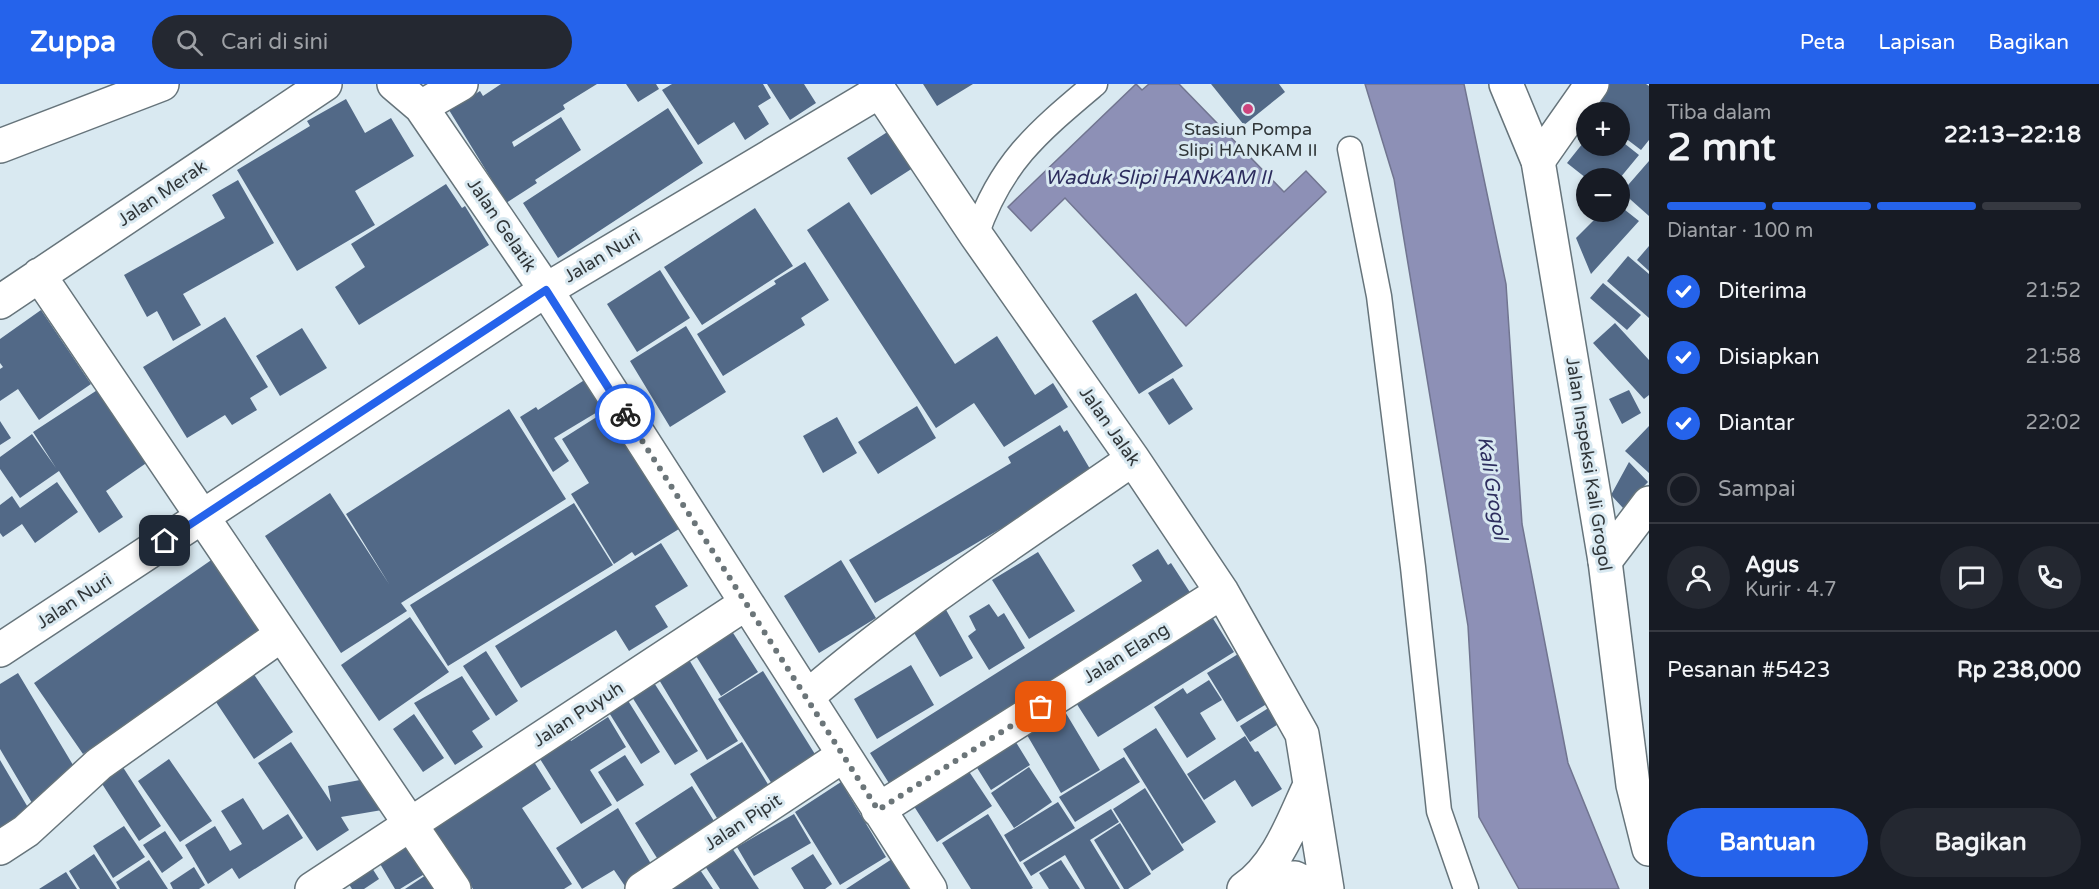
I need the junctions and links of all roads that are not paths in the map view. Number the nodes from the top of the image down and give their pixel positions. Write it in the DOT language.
graph roads {
  1 [pos="162,84"];
  2 [pos="325,84"];
  3 [pos="394,84"];
  4 [pos="460,84"];
  5 [pos="1095,84"];
  6 [pos="1506,84"];
  7 [pos="1592,84"];
  8 [pos="878,88"];
  9 [pos="421,107"];
  10 [pos="0,146"];
  11 [pos="1350,149"];
  12 [pos="1538,161"];
  13 [pos="976,235"];
  14 [pos="39,275"];
  15 [pos="546,290"];
  16 [pos="0,302"];
  17 [pos="1133,459"];
  18 [pos="1649,503"];
  19 [pos="202,517"];
  20 [pos="1605,561"];
  21 [pos="1222,592"];
  22 [pos="745,604"];
  23 [pos="281,635"];
  24 [pos="0,650"];
  25 [pos="807,697"];
  26 [pos="844,756"];
  27 [pos="1310,785"];
  28 [pos="878,810"];
  29 [pos="411,824"];
  30 [pos="0,848"];
  31 [pos="1649,849"];
  32 [pos="1253,883"];
  33 [pos="1302,885"];
  34 [pos="312,889"];
  35 [pos="454,889"];
  36 [pos="642,889"];
  37 [pos="930,889"];
  38 [pos="1327,889"];
  39 [pos="1466,889"];
  1 -- 10 [label="street"];
  2 -- 14 [label="street, Jalan Merak"];
  3 -- 9 [label="street"];
  4 -- 9 [label="street"];
  5 -- 13 [label="lane"];
  6 -- 12 [label="street, Jalan Inspeksi Kali Grogol"];
  7 -- 12 [label="street"];
  8 -- 13 [label="street, Jalan Jalak"];
  8 -- 15 [label="street, Jalan Nuri"];
  9 -- 15 [label="street, Jalan Gelatik"];
  11 -- 39 [label="lane"];
  12 -- 20 [label="street, Jalan Inspeksi Kali Grogol"];
  13 -- 17 [label="street, Jalan Jalak"];
  14 -- 16 [label="street, Jalan Merak"];
  14 -- 19 [label="street"];
  15 -- 19 [label="street, Jalan Nuri"];
  15 -- 22 [label="street, Jalan Gelatik"];
  17 -- 21 [label="street, Jalan Jalak"];
  17 -- 25 [label="street"];
  18 -- 20 [label="street"];
  19 -- 23 [label="street"];
  19 -- 24 [label="street, Jalan Nuri"];
  20 -- 31 [label="street, Jalan Inspeksi Kali Grogol"];
  21 -- 27 [label="street, Jalan Jalak"];
  21 -- 28 [label="street, Jalan Elang"];
  22 -- 25 [label="street, Jalan Gelatik"];
  22 -- 29 [label="street, Jalan Puyuh"];
  23 -- 29 [label="street"];
  23 -- 30 [label="street"];
  25 -- 26 [label="street, Jalan Gelatik"];
  26 -- 28 [label="street, Jalan Gelatik"];
  26 -- 36 [label="street, Jalan Pipit"];
  27 -- 32 [label="street"];
  27 -- 38 [label="street, Jalan Jalak"];
  28 -- 37 [label="street, Jalan Gelatik"];
  29 -- 34 [label="street, Jalan Puyuh"];
  29 -- 35 [label="street"];
  32 -- 33 [label="street"];
}
